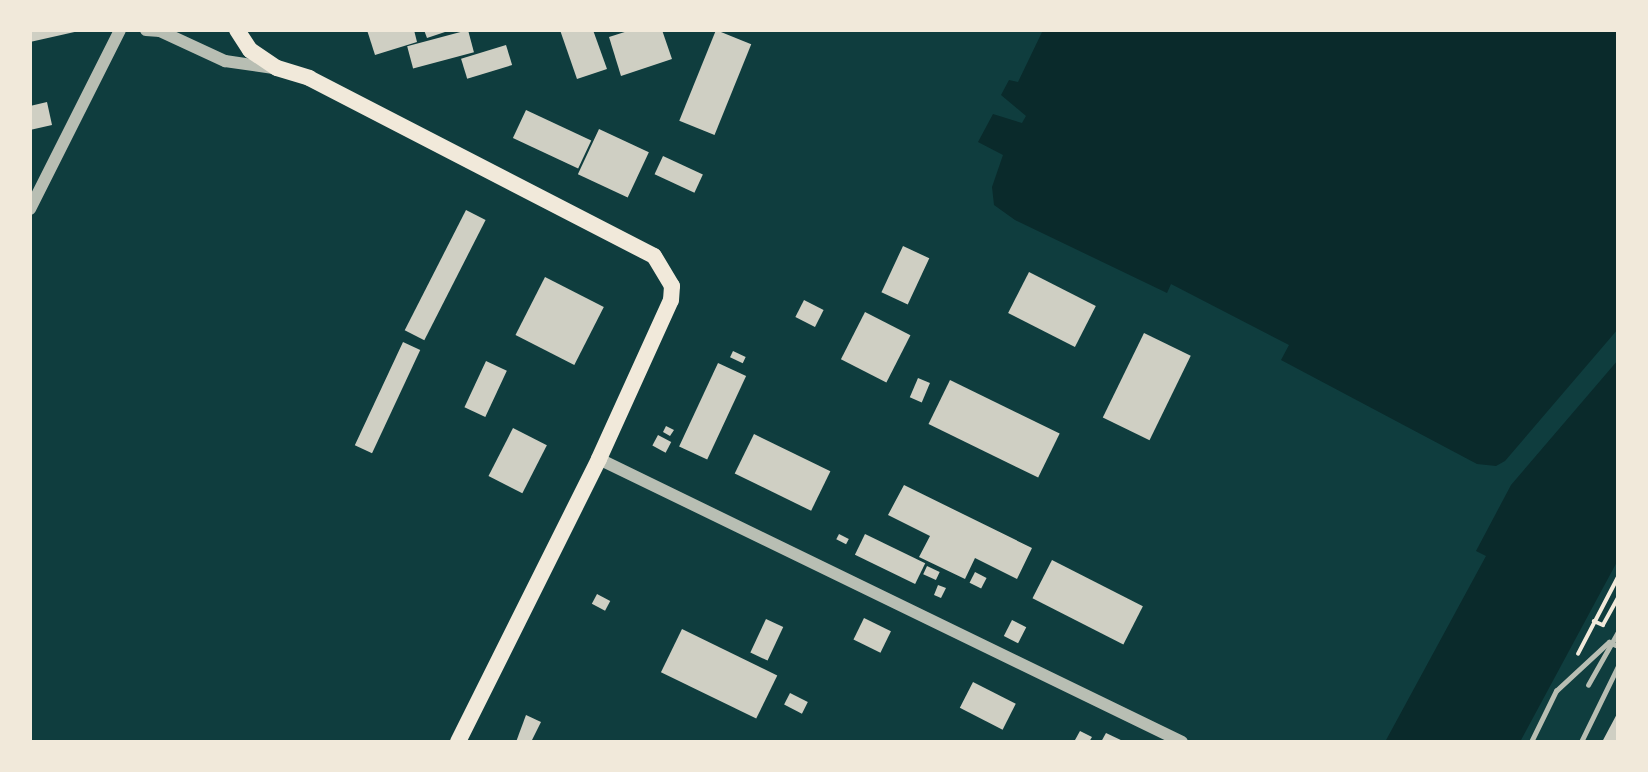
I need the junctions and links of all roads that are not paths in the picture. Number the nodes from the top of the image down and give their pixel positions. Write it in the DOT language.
graph roads {
  1 [pos="133,30"];
  2 [pos="146,30"];
  3 [pos="237,30"];
  4 [pos="119,31"];
  5 [pos="277,68"];
  6 [pos="30,209"];
  7 [pos="599,459"];
  8 [pos="1618,632"];
  9 [pos="1609,642"];
  10 [pos="1618,646"];
  11 [pos="1618,666"];
  12 [pos="1588,685"];
  13 [pos="457,742"];
  14 [pos="1182,742"];
  15 [pos="1531,742"];
  16 [pos="1581,742"];
  1 -- 4 [label="street"];
  2 -- 5 [label="street"];
  3 -- 5 [label="highway"];
  4 -- 6 [label="street"];
  5 -- 7 [label="highway"];
  7 -- 13 [label="highway"];
  7 -- 14 [label="street"];
  8 -- 9 [label="lane"];
  9 -- 10 [label="lane"];
  9 -- 12 [label="lane"];
  9 -- 15 [label="lane"];
  11 -- 16 [label="lane"];
}
